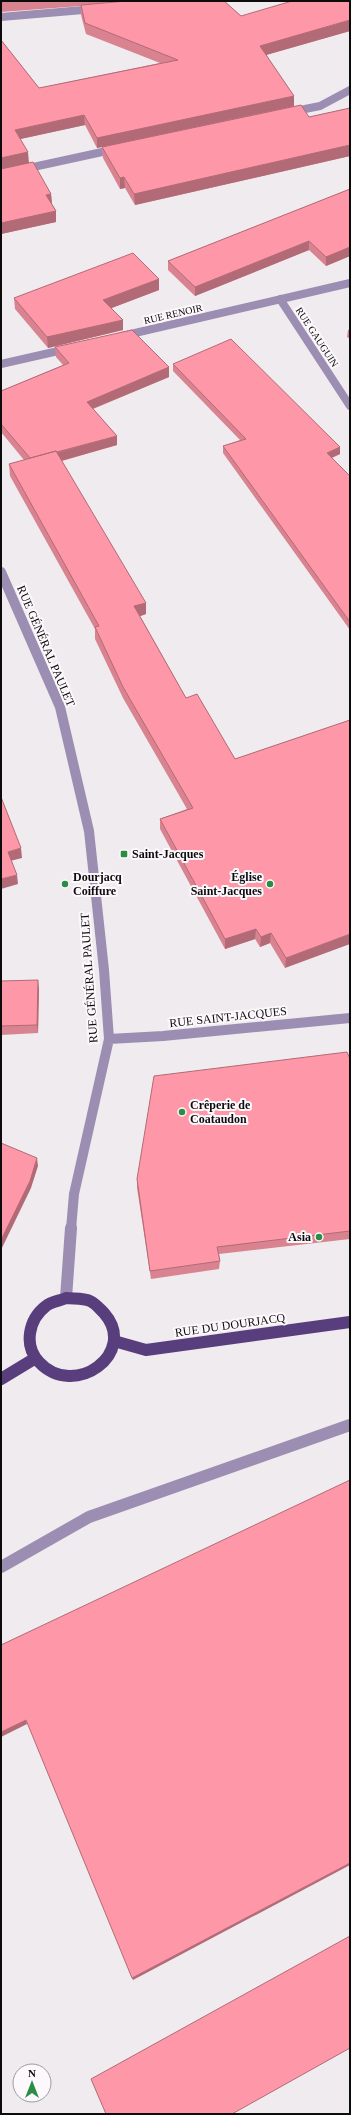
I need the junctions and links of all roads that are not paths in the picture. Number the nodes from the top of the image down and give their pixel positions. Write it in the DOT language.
graph roads {
  1 [pos="105,8"];
  2 [pos="1,17"];
  3 [pos="350,90"];
  4 [pos="281,114"];
  5 [pos="125,148"];
  6 [pos="1,174"];
  7 [pos="350,283"];
  8 [pos="280,299"];
  9 [pos="117,337"];
  10 [pos="79,346"];
  11 [pos="1,364"];
  12 [pos="350,406"];
  13 [pos="1,572"];
  14 [pos="350,1018"];
  15 [pos="109,1039"];
  16 [pos="66,1298"];
  17 [pos="350,1322"];
  18 [pos="114,1341"];
  19 [pos="34,1359"];
  20 [pos="1,1379"];
  21 [pos="350,1424"];
  22 [pos="1,1567"];
  1 -- 2 [label="street"];
  3 -- 4 [label="street"];
  5 -- 6 [label="street"];
  7 -- 8 [label="street, RUE RENOIR"];
  8 -- 9 [label="street, RUE RENOIR"];
  8 -- 12 [label="street, RUE GAUGUIN"];
  10 -- 11 [label="street"];
  13 -- 15 [label="street, RUE GÉNÉRAL PAULET"];
  14 -- 15 [label="street, RUE SAINT-JACQUES"];
  15 -- 16 [label="street, RUE GÉNÉRAL PAULET"];
  16 -- 18 [label="main road"];
  16 -- 19 [label="main road"];
  17 -- 18 [label="main road, RUE DU DOURJACQ"];
  18 -- 19 [label="main road"];
  19 -- 20 [label="main road"];
  21 -- 22 [label="street"];
}
